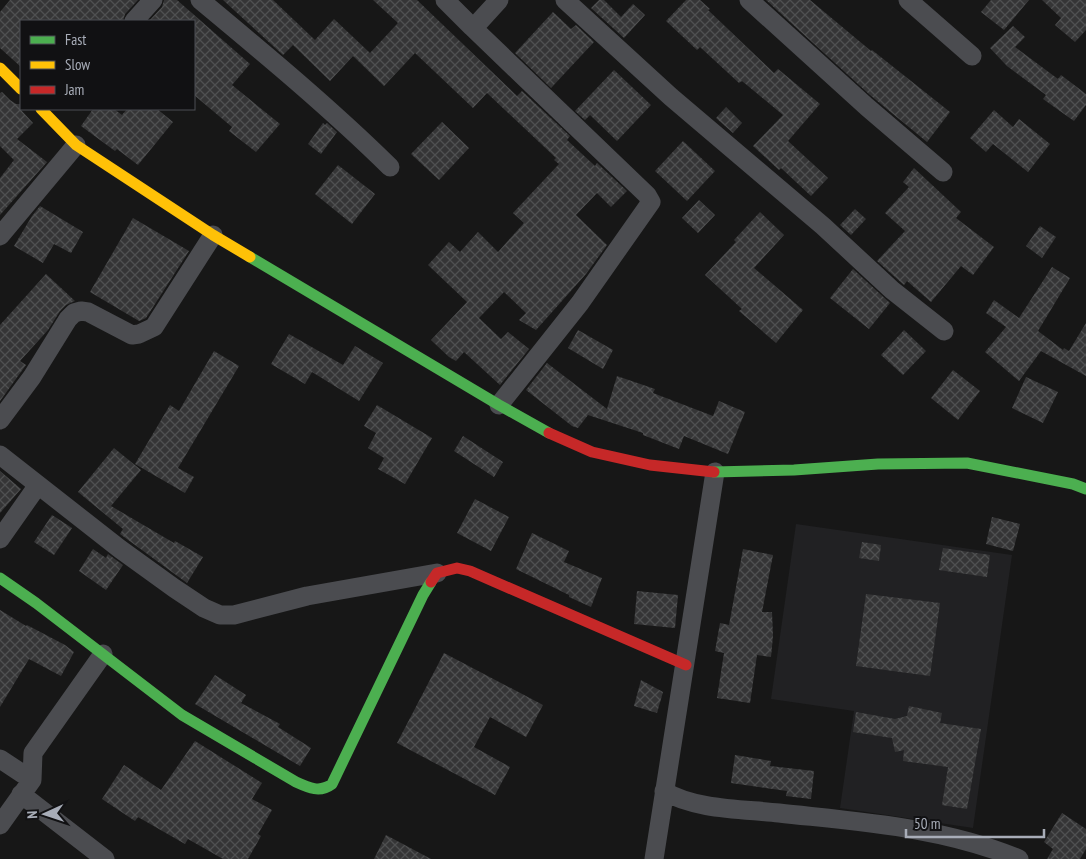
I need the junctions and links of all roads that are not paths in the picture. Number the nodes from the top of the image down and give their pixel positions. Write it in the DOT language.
graph roads {
  1 [pos="153,0"];
  2 [pos="200,0"];
  3 [pos="445,0"];
  4 [pos="499,0"];
  5 [pos="565,0"];
  6 [pos="749,0"];
  7 [pos="908,0"];
  8 [pos="135,20"];
  9 [pos="472,27"];
  10 [pos="972,56"];
  11 [pos="0,68"];
  12 [pos="20,88"];
  13 [pos="50,112"];
  14 [pos="76,145"];
  15 [pos="390,167"];
  16 [pos="943,172"];
  17 [pos="213,235"];
  18 [pos="0,236"];
  19 [pos="944,331"];
  20 [pos="498,405"];
  21 [pos="0,420"];
  22 [pos="0,454"];
  23 [pos="715,472"];
  24 [pos="38,485"];
  25 [pos="1086,489"];
  26 [pos="0,539"];
  27 [pos="437,573"];
  28 [pos="0,578"];
  29 [pos="102,654"];
  30 [pos="686,665"];
  31 [pos="0,759"];
  32 [pos="27,787"];
  33 [pos="664,790"];
  34 [pos="0,825"];
  35 [pos="992,854"];
  36 [pos="105,859"];
  37 [pos="654,859"];
  38 [pos="1018,859"];
  1 -- 8 [label="street"];
  2 -- 15 [label="street"];
  3 -- 9 [label="street"];
  4 -- 9 [label="street"];
  5 -- 19 [label="street"];
  6 -- 16 [label="street"];
  7 -- 10 [label="street"];
  9 -- 20 [label="street"];
  11 -- 12 [label="street"];
  13 -- 14 [label="street"];
  14 -- 17 [label="street"];
  14 -- 18 [label="street"];
  17 -- 20 [label="street"];
  17 -- 21 [label="street"];
  20 -- 23 [label="street"];
  22 -- 24 [label="street"];
  23 -- 25 [label="street"];
  23 -- 30 [label="street"];
  24 -- 26 [label="street"];
  24 -- 27 [label="street"];
  27 -- 29 [label="street"];
  27 -- 30 [label="street"];
  28 -- 29 [label="street"];
  29 -- 32 [label="street"];
  30 -- 33 [label="street"];
  31 -- 32 [label="street"];
  32 -- 34 [label="street"];
  32 -- 36 [label="street"];
  33 -- 35 [label="street"];
  33 -- 37 [label="street"];
  35 -- 38 [label="street"];
}
